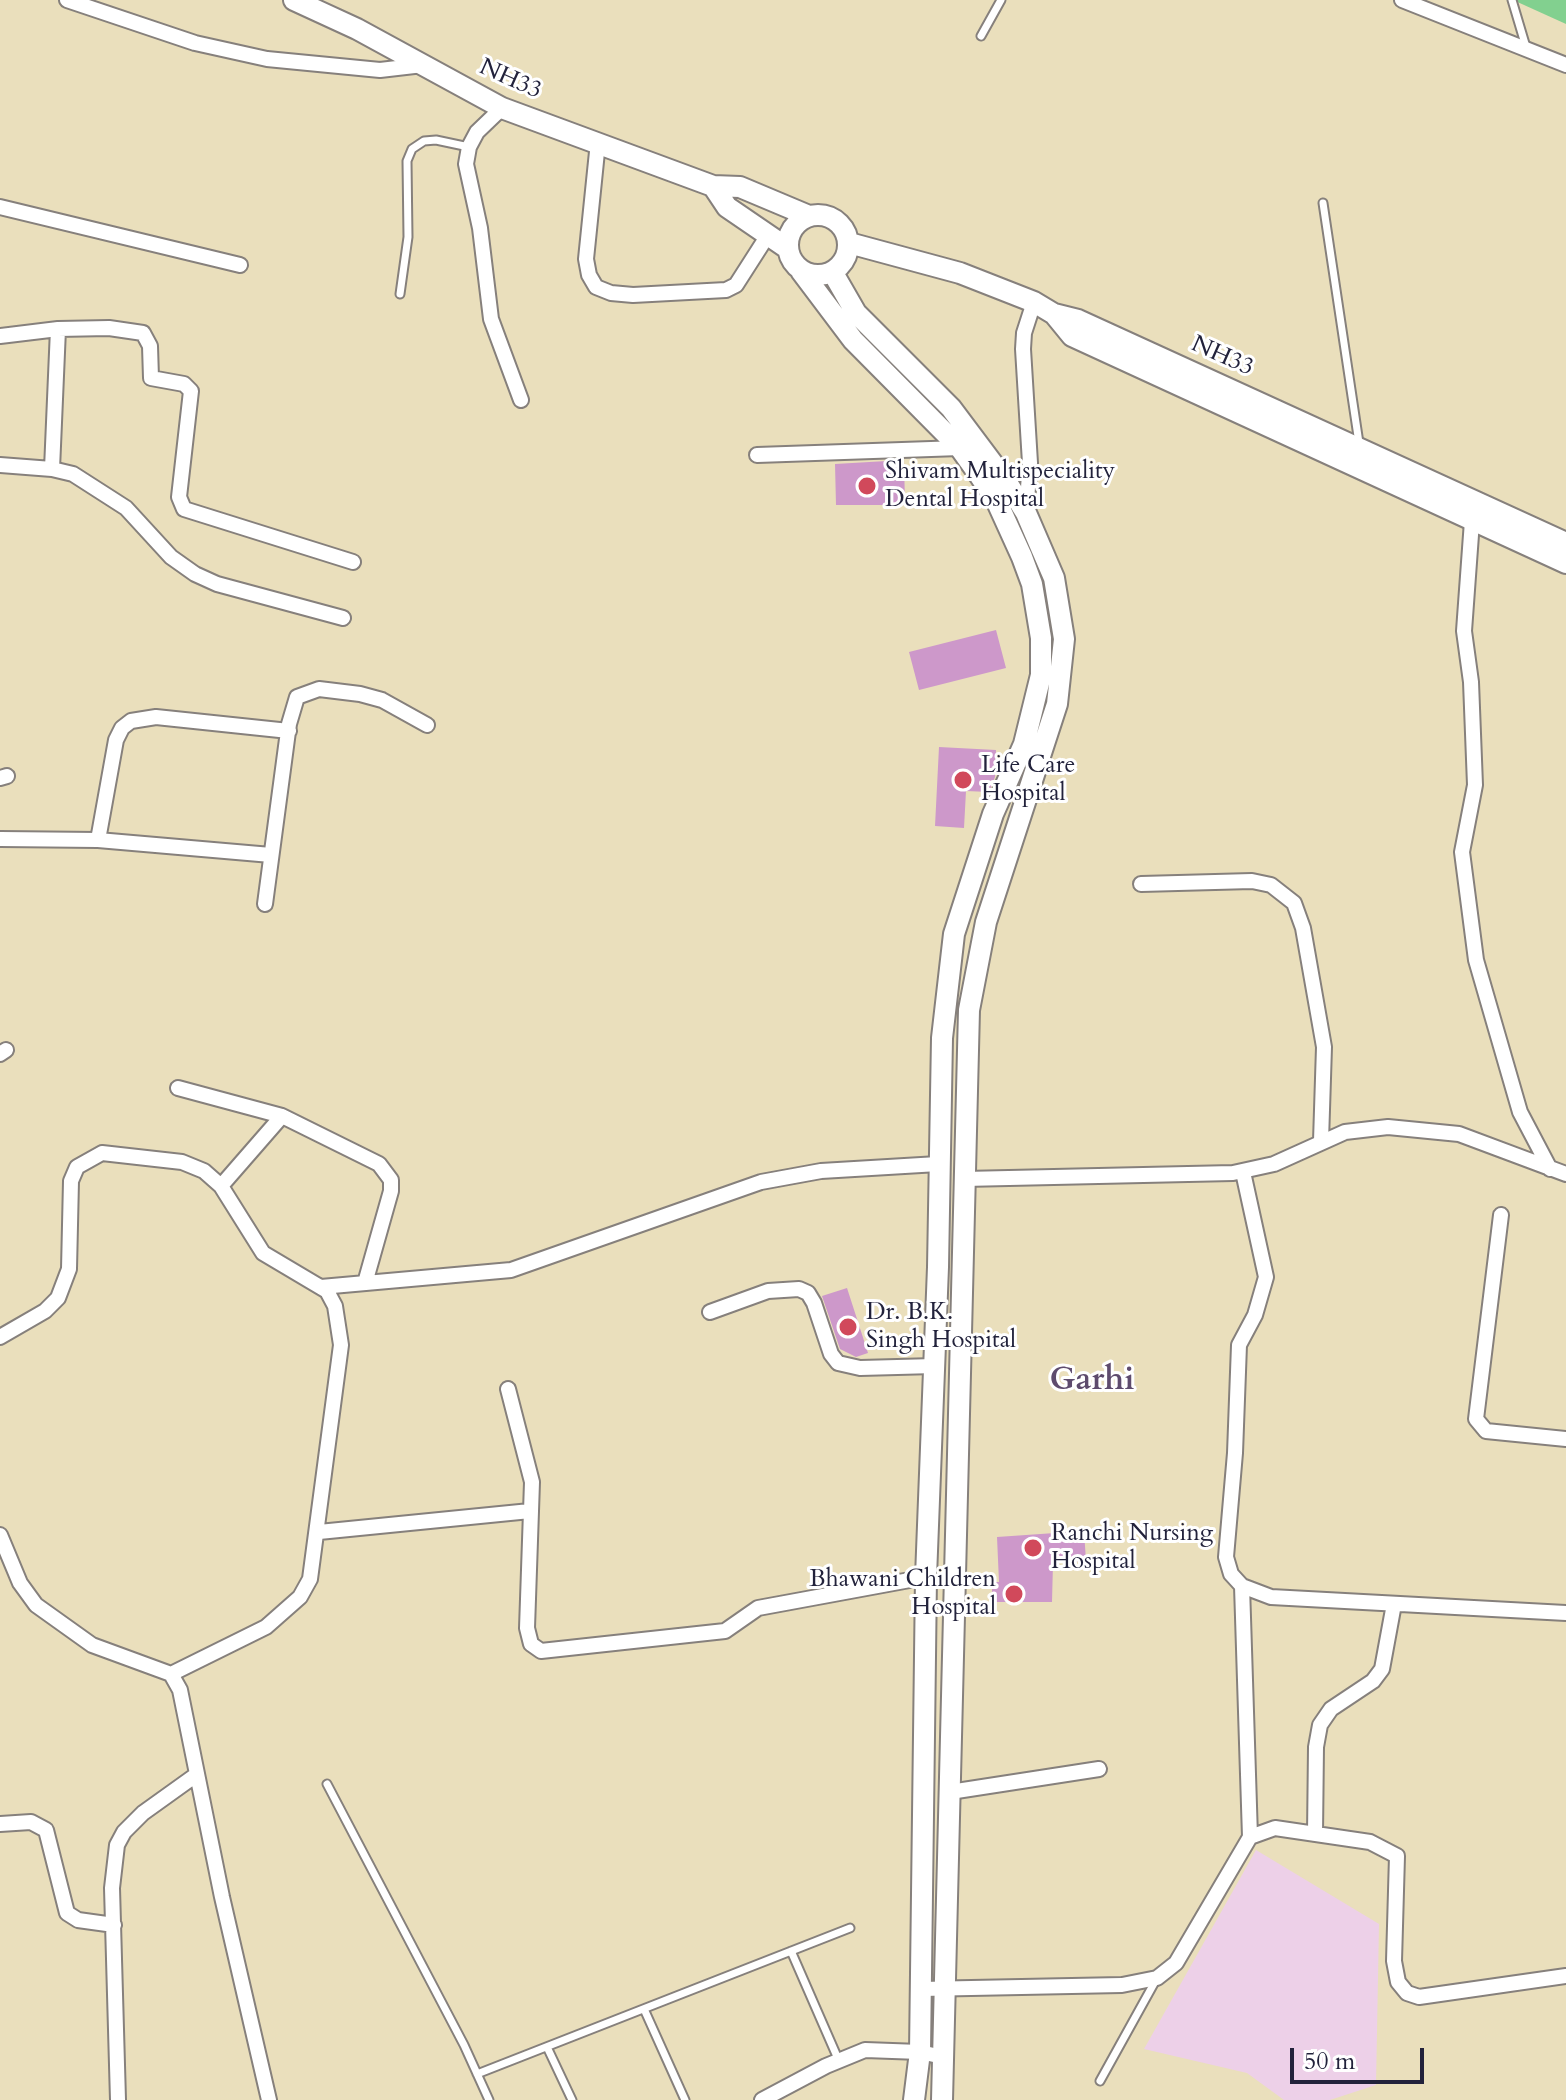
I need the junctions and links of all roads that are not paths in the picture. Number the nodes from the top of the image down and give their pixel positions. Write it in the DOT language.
graph roads {
  1 [pos="67,0"];
  2 [pos="294,0"];
  3 [pos="1001,0"];
  4 [pos="1402,0"];
  5 [pos="1512,0"];
  6 [pos="981,36"];
  7 [pos="1526,49"];
  8 [pos="423,65"];
  9 [pos="1566,65"];
  10 [pos="502,108"];
  11 [pos="598,142"];
  12 [pos="469,147"];
  13 [pos="713,186"];
  14 [pos="1323,203"];
  15 [pos="0,207"];
  16 [pos="809,216"];
  17 [pos="768,235"];
  18 [pos="849,243"];
  19 [pos="787,248"];
  20 [pos="240,265"];
  21 [pos="801,271"];
  22 [pos="833,273"];
  23 [pos="400,294"];
  24 [pos="1034,302"];
  25 [pos="1054,314"];
  26 [pos="58,329"];
  27 [pos="0,336"];
  28 [pos="521,400"];
  29 [pos="960,448"];
  30 [pos="1359,449"];
  31 [pos="757,455"];
  32 [pos="0,465"];
  33 [pos="52,469"];
  34 [pos="1026,513"];
  35 [pos="1472,521"];
  36 [pos="1566,543"];
  37 [pos="353,562"];
  38 [pos="1566,563"];
  39 [pos="343,618"];
  40 [pos="427,725"];
  41 [pos="289,731"];
  42 [pos="0,839"];
  43 [pos="98,840"];
  44 [pos="271,855"];
  45 [pos="1141,884"];
  46 [pos="265,904"];
  47 [pos="178,1088"];
  48 [pos="282,1116"];
  49 [pos="1321,1141"];
  50 [pos="938,1164"];
  51 [pos="1550,1169"];
  52 [pos="1243,1172"];
  53 [pos="1566,1174"];
  54 [pos="964,1179"];
  55 [pos="221,1186"];
  56 [pos="1501,1215"];
  57 [pos="365,1283"];
  58 [pos="321,1287"];
  59 [pos="710,1312"];
  60 [pos="0,1337"];
  61 [pos="935,1366"];
  62 [pos="508,1389"];
  63 [pos="1566,1439"];
  64 [pos="530,1511"];
  65 [pos="319,1532"];
  66 [pos="0,1535"];
  67 [pos="926,1577"];
  68 [pos="1242,1586"];
  69 [pos="1394,1604"];
  70 [pos="1566,1613"];
  71 [pos="171,1674"];
  72 [pos="1099,1769"];
  73 [pos="196,1775"];
  74 [pos="327,1784"];
  75 [pos="950,1792"];
  76 [pos="0,1824"];
  77 [pos="1315,1834"];
  78 [pos="1250,1837"];
  79 [pos="114,1925"];
  80 [pos="850,1928"];
  81 [pos="791,1951"];
  82 [pos="1566,1976"];
  83 [pos="1157,1978"];
  84 [pos="921,1989"];
  85 [pos="945,1989"];
  86 [pos="644,2009"];
  87 [pos="547,2047"];
  88 [pos="920,2052"];
  89 [pos="943,2057"];
  90 [pos="839,2061"];
  91 [pos="477,2074"];
  92 [pos="1100,2081"];
  93 [pos="118,2100"];
  94 [pos="269,2100"];
  95 [pos="489,2100"];
  96 [pos="572,2100"];
  97 [pos="685,2100"];
  98 [pos="762,2100"];
  99 [pos="914,2100"];
  100 [pos="942,2100"];
  1 -- 8 [label="street"];
  2 -- 8 [label="main road, NH33"];
  3 -- 6 [label="lane"];
  4 -- 7 [label="street"];
  5 -- 7 [label="lane"];
  7 -- 9 [label="street"];
  8 -- 10 [label="main road, NH33"];
  10 -- 11 [label="main road, NH33"];
  10 -- 12 [label="street"];
  11 -- 13 [label="main road, NH33"];
  11 -- 17 [label="street"];
  12 -- 23 [label="lane"];
  12 -- 28 [label="street"];
  13 -- 16 [label="main road, NH33"];
  13 -- 17 [label="main road, NH33"];
  14 -- 30 [label="lane"];
  15 -- 20 [label="street"];
  16 -- 18 [label="main road"];
  16 -- 19 [label="main road"];
  17 -- 19 [label="main road, NH33"];
  18 -- 22 [label="main road"];
  18 -- 24 [label="main road, NH33"];
  19 -- 21 [label="main road"];
  21 -- 22 [label="main road"];
  21 -- 29 [label="main road"];
  22 -- 34 [label="main road"];
  24 -- 25 [label="main road, NH33"];
  24 -- 34 [label="street"];
  25 -- 30 [label="main road, NH33"];
  25 -- 35 [label="main road"];
  26 -- 27 [label="street"];
  26 -- 33 [label="street"];
  26 -- 37 [label="street"];
  29 -- 31 [label="street"];
  29 -- 50 [label="main road"];
  30 -- 36 [label="main road, NH33"];
  32 -- 33 [label="street"];
  33 -- 39 [label="street"];
  34 -- 54 [label="main road"];
  35 -- 38 [label="main road"];
  35 -- 51 [label="street"];
  40 -- 41 [label="street"];
  41 -- 43 [label="street"];
  41 -- 44 [label="street"];
  42 -- 43 [label="street"];
  43 -- 44 [label="street"];
  44 -- 46 [label="street"];
  45 -- 49 [label="street"];
  47 -- 48 [label="street"];
  48 -- 55 [label="street"];
  48 -- 57 [label="street"];
  49 -- 51 [label="street"];
  49 -- 52 [label="street"];
  50 -- 57 [label="street"];
  50 -- 61 [label="main road"];
  51 -- 53 [label="street"];
  52 -- 54 [label="street"];
  52 -- 68 [label="street"];
  54 -- 75 [label="main road"];
  55 -- 58 [label="street"];
  55 -- 60 [label="street"];
  56 -- 63 [label="street"];
  57 -- 58 [label="street"];
  58 -- 65 [label="street"];
  59 -- 61 [label="street"];
  61 -- 67 [label="main road"];
  62 -- 64 [label="street"];
  64 -- 65 [label="street"];
  64 -- 67 [label="street"];
  65 -- 71 [label="street"];
  66 -- 71 [label="street"];
  67 -- 84 [label="main road"];
  68 -- 69 [label="street"];
  68 -- 78 [label="street"];
  69 -- 70 [label="street"];
  69 -- 77 [label="street"];
  71 -- 73 [label="street"];
  72 -- 75 [label="street"];
  73 -- 79 [label="street"];
  73 -- 94 [label="street"];
  74 -- 91 [label="lane"];
  75 -- 85 [label="main road"];
  76 -- 79 [label="street"];
  77 -- 78 [label="street"];
  77 -- 82 [label="street"];
  78 -- 83 [label="street"];
  79 -- 93 [label="street"];
  80 -- 81 [label="lane"];
  81 -- 86 [label="lane"];
  81 -- 90 [label="lane"];
  83 -- 85 [label="street"];
  83 -- 92 [label="lane"];
  84 -- 85 [label="street"];
  84 -- 88 [label="main road"];
  85 -- 89 [label="main road"];
  86 -- 87 [label="lane"];
  86 -- 97 [label="lane"];
  87 -- 91 [label="lane"];
  87 -- 96 [label="lane"];
  88 -- 89 [label="street"];
  88 -- 90 [label="street"];
  88 -- 99 [label="main road"];
  89 -- 100 [label="main road"];
  90 -- 98 [label="street"];
  91 -- 95 [label="lane"];
}
